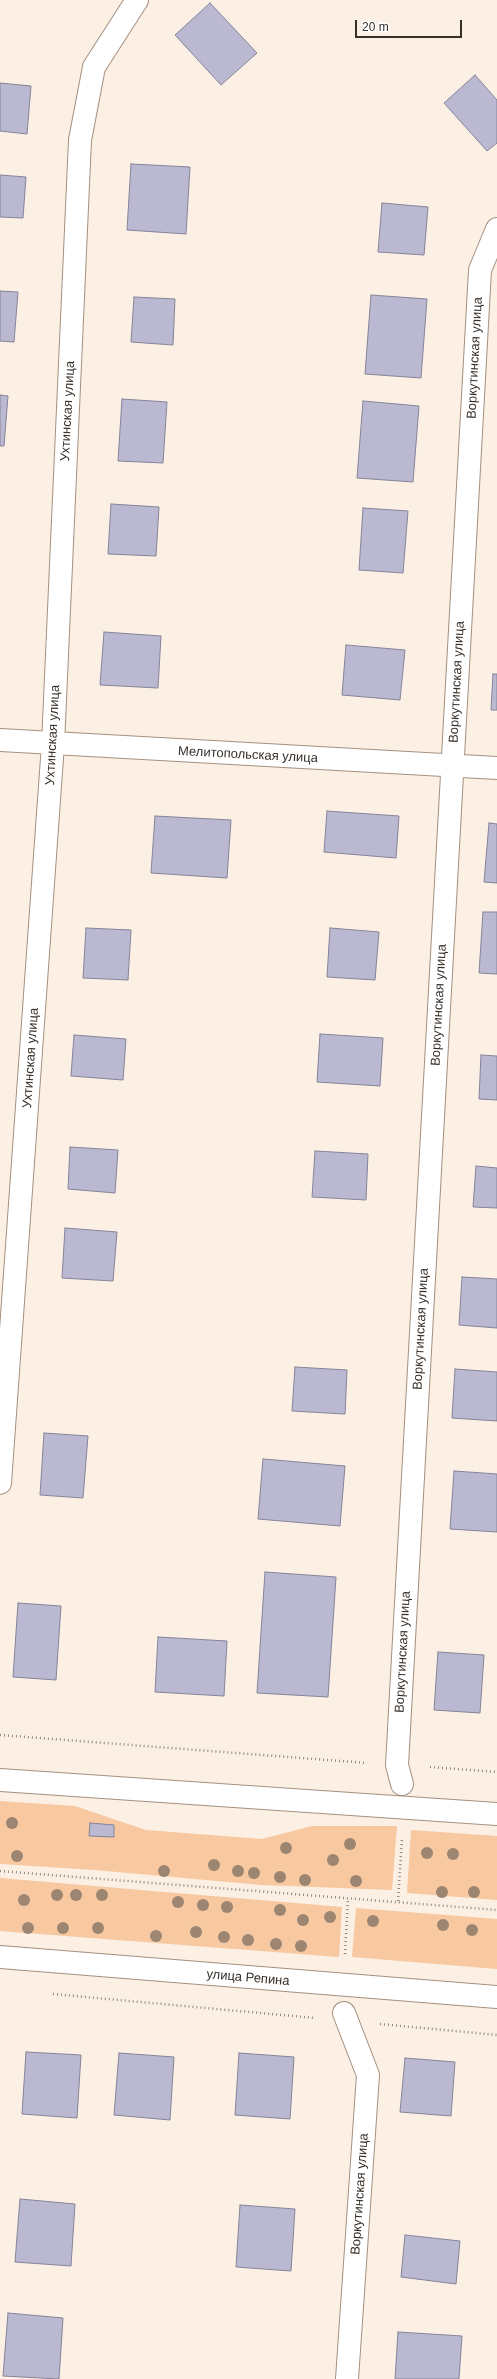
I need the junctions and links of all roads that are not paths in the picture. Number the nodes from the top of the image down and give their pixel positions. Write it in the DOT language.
graph roads {
  1 [pos="137,0"];
  2 [pos="497,229"];
  3 [pos="0,740"];
  4 [pos="53,744"];
  5 [pos="452,766"];
  6 [pos="497,768"];
  7 [pos="0,1483"];
  8 [pos="400,1775"];
  9 [pos="0,1780"];
  10 [pos="497,1814"];
  11 [pos="0,1957"];
  12 [pos="497,1997"];
  13 [pos="345,2017"];
  14 [pos="347,2379"];
  1 -- 4 [label="street, Ухтинская улица"];
  2 -- 5 [label="street, Воркутинская улица"];
  3 -- 4 [label="street, Мелитопольская улица"];
  4 -- 5 [label="street, Мелитопольская улица"];
  4 -- 7 [label="street, Ухтинская улица"];
  5 -- 6 [label="street, Мелитопольская улица"];
  5 -- 8 [label="street, Воркутинская улица"];
  9 -- 10 [label="street"];
  11 -- 12 [label="street, улица Репина"];
  13 -- 14 [label="street, Воркутинская улица"];
}
